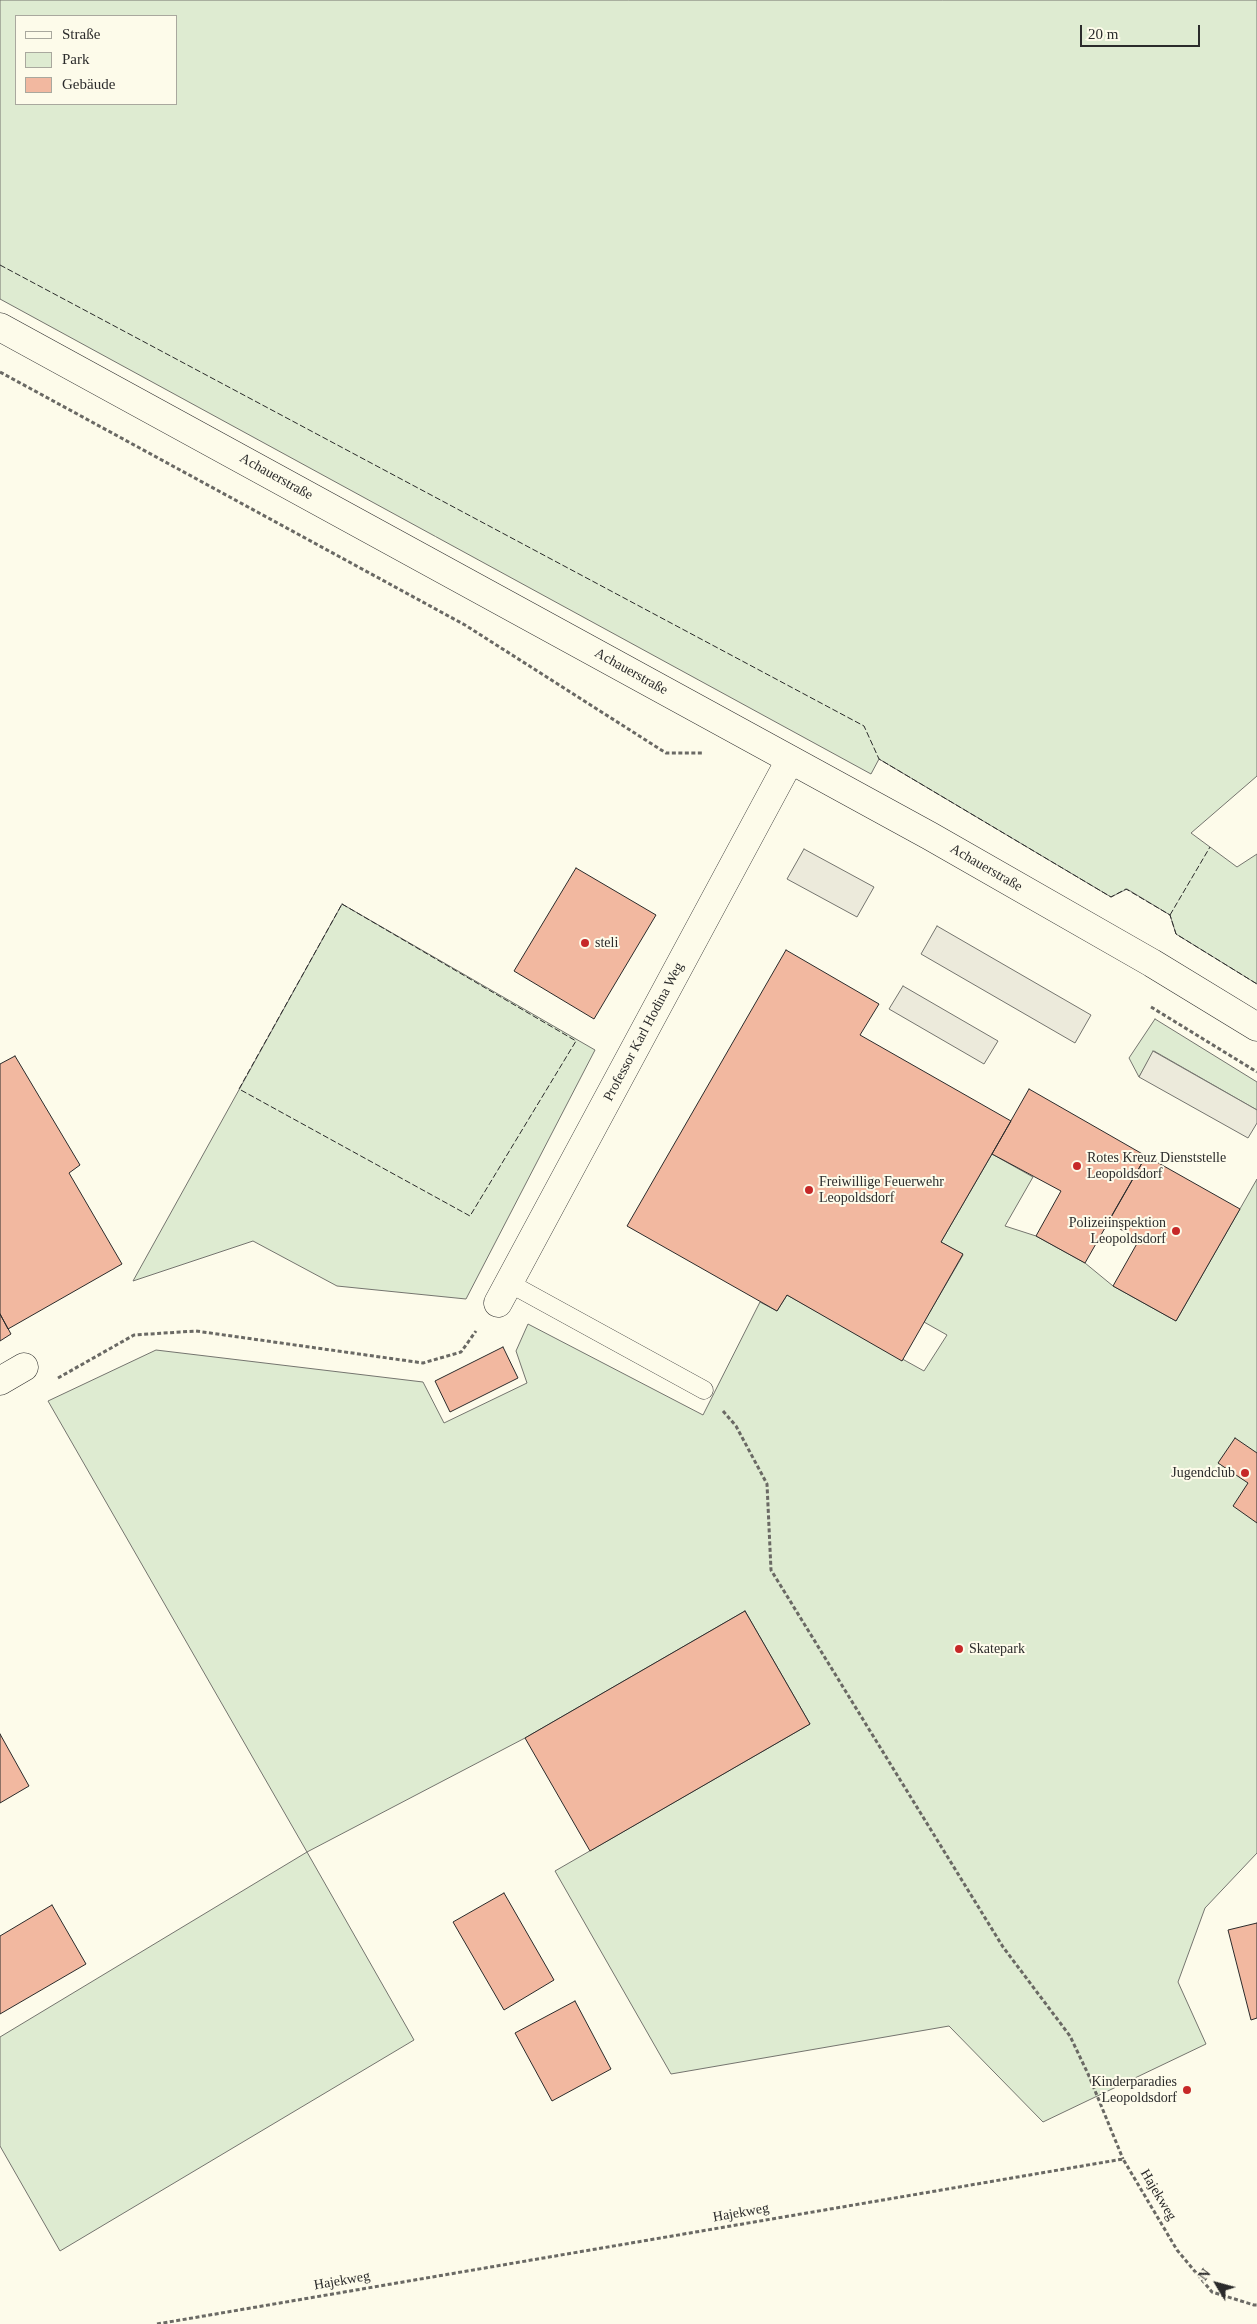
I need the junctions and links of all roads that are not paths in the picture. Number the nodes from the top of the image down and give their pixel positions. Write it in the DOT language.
graph roads {
  1 [pos="0,326"];
  2 [pos="790,760"];
  3 [pos="1257,1027"];
  4 [pos="504,1293"];
  5 [pos="24,1367"];
  6 [pos="0,1381"];
  7 [pos="704,1390"];
  1 -- 2 [label="street, Achauerstraße"];
  2 -- 3 [label="street, Achauerstraße"];
  2 -- 4 [label="street, Professor Karl Hodina Weg"];
  4 -- 7 [label="lane"];
  5 -- 6 [label="street"];
}
